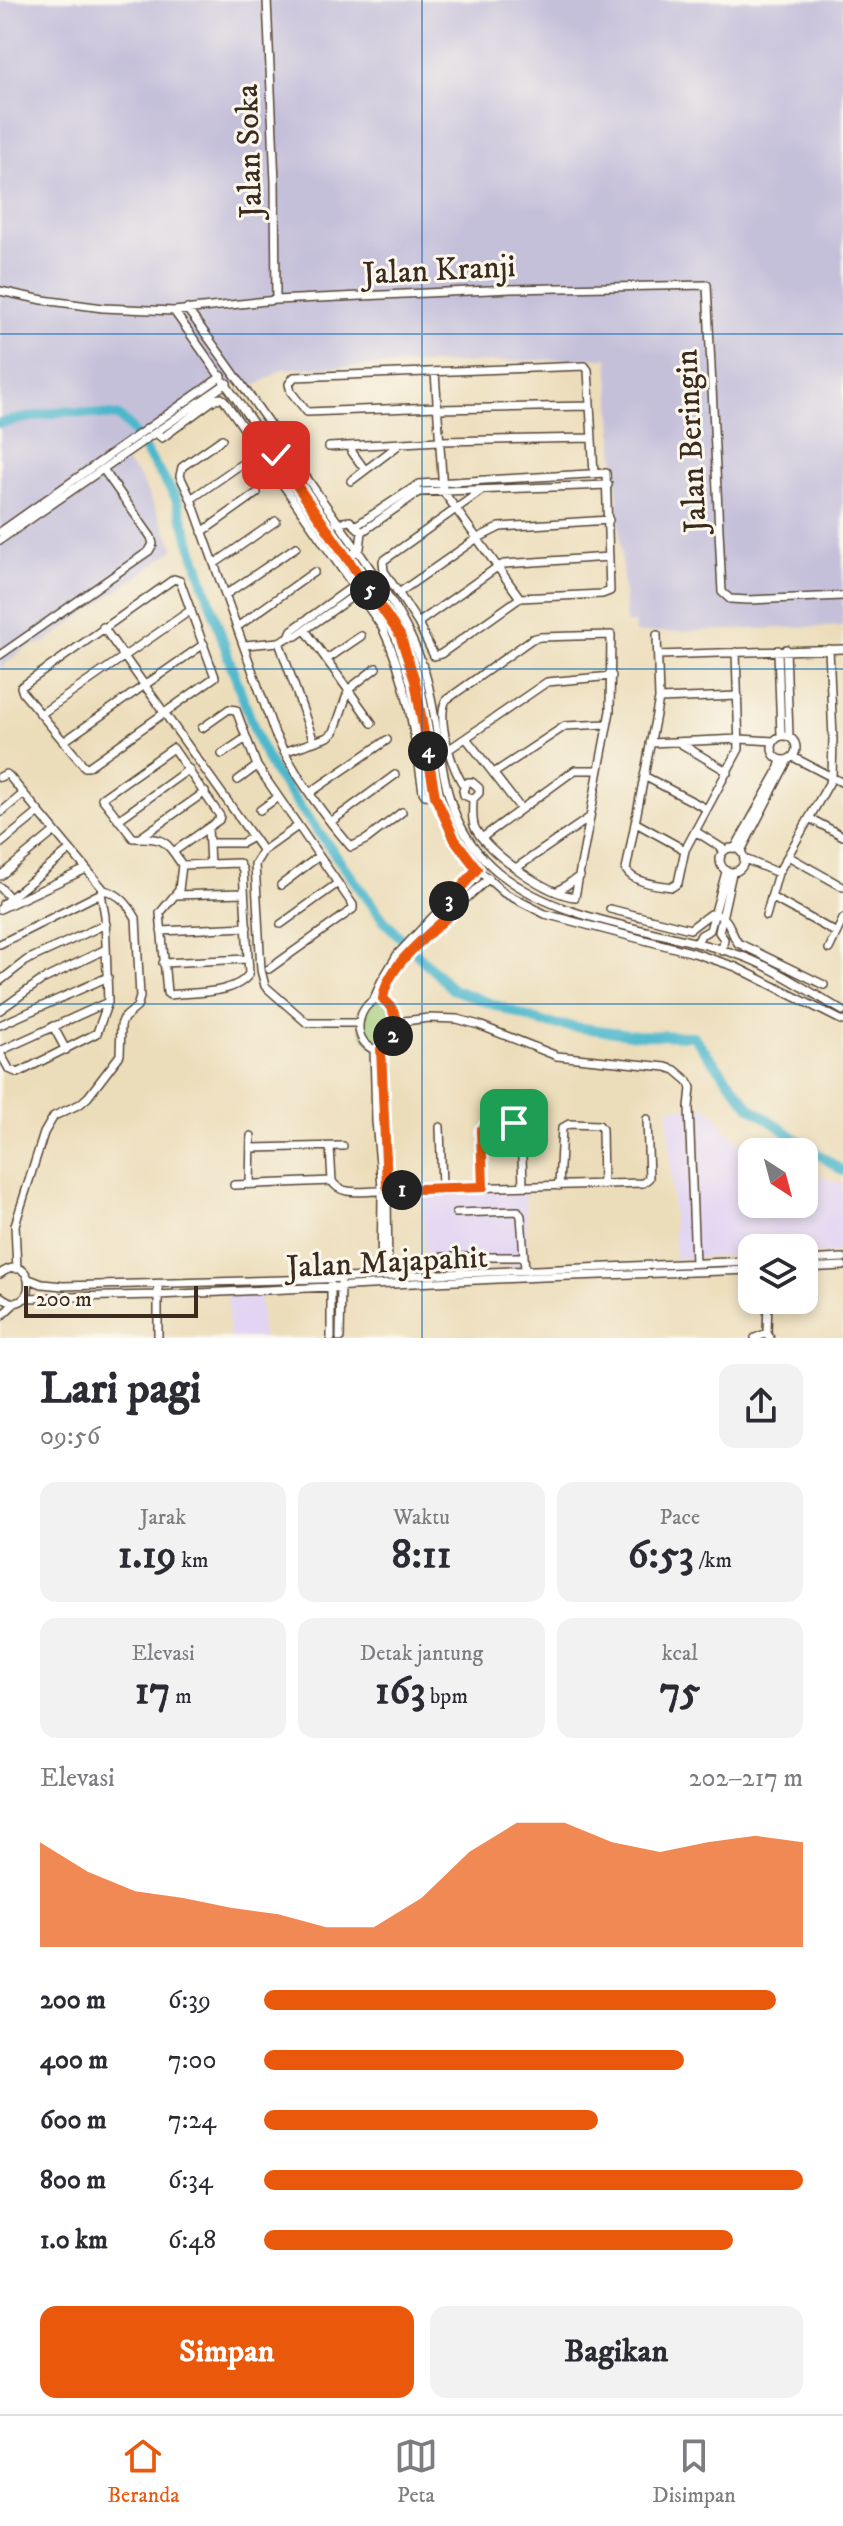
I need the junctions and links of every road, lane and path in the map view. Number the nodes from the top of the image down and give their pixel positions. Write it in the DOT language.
graph roads {
  1 [pos="267,0"];
  2 [pos="707,285"];
  3 [pos="0,291"];
  4 [pos="276,300"];
  5 [pos="187,309"];
  6 [pos="174,311"];
  7 [pos="435,372"];
  8 [pos="233,373"];
  9 [pos="224,380"];
  10 [pos="589,406"];
  11 [pos="437,408"];
  12 [pos="150,433"];
  13 [pos="591,438"];
  14 [pos="222,439"];
  15 [pos="266,440"];
  16 [pos="439,441"];
  17 [pos="131,445"];
  18 [pos="398,445"];
  19 [pos="329,447"];
  20 [pos="352,447"];
  21 [pos="263,454"];
  22 [pos="276,455"];
  23 [pos="240,465"];
  24 [pos="103,469"];
  25 [pos="365,470"];
  26 [pos="594,474"];
  27 [pos="351,481"];
  28 [pos="608,485"];
  29 [pos="442,487"];
  30 [pos="481,491"];
  31 [pos="257,493"];
  32 [pos="191,499"];
  33 [pos="456,509"];
  34 [pos="609,520"];
  35 [pos="276,521"];
  36 [pos="337,522"];
  37 [pos="361,527"];
  38 [pos="327,528"];
  39 [pos="0,532"];
  40 [pos="202,532"];
  41 [pos="476,539"];
  42 [pos="0,540"];
  43 [pos="296,547"];
  44 [pos="357,551"];
  45 [pos="348,557"];
  46 [pos="609,557"];
  47 [pos="214,564"];
  48 [pos="496,568"];
  49 [pos="314,572"];
  50 [pos="365,583"];
  51 [pos="357,589"];
  52 [pos="400,592"];
  53 [pos="225,595"];
  54 [pos="843,596"];
  55 [pos="520,598"];
  56 [pos="335,605"];
  57 [pos="191,610"];
  58 [pos="418,623"];
  59 [pos="103,627"];
  60 [pos="237,627"];
  61 [pos="306,631"];
  62 [pos="657,635"];
  63 [pos="361,636"];
  64 [pos="289,637"];
  65 [pos="279,642"];
  66 [pos="204,644"];
  67 [pos="245,645"];
  68 [pos="829,649"];
  69 [pos="843,649"];
  70 [pos="782,650"];
  71 [pos="736,652"];
  72 [pos="0,655"];
  73 [pos="658,655"];
  74 [pos="124,656"];
  75 [pos="327,659"];
  76 [pos="376,668"];
  77 [pos="612,676"];
  78 [pos="415,681"];
  79 [pos="404,683"];
  80 [pos="145,685"];
  81 [pos="349,689"];
  82 [pos="831,694"];
  83 [pos="843,694"];
  84 [pos="738,696"];
  85 [pos="659,699"];
  86 [pos="165,712"];
  87 [pos="41,714"];
  88 [pos="372,723"];
  89 [pos="607,724"];
  90 [pos="436,726"];
  91 [pos="202,728"];
  92 [pos="425,728"];
  93 [pos="781,737"];
  94 [pos="843,737"];
  95 [pos="246,738"];
  96 [pos="466,738"];
  97 [pos="833,738"];
  98 [pos="740,739"];
  99 [pos="387,740"];
  100 [pos="63,742"];
  101 [pos="314,742"];
  102 [pos="678,742"];
  103 [pos="650,743"];
  104 [pos="448,750"];
  105 [pos="284,752"];
  106 [pos="222,754"];
  107 [pos="787,759"];
  108 [pos="257,766"];
  109 [pos="189,769"];
  110 [pos="598,770"];
  111 [pos="728,772"];
  112 [pos="494,773"];
  113 [pos="395,775"];
  114 [pos="3,776"];
  115 [pos="644,776"];
  116 [pos="832,778"];
  117 [pos="238,780"];
  118 [pos="843,783"];
  119 [pos="464,790"];
  120 [pos="205,792"];
  121 [pos="311,792"];
  122 [pos="23,794"];
  123 [pos="435,796"];
  124 [pos="278,797"];
  125 [pos="473,799"];
  126 [pos="450,807"];
  127 [pos="521,809"];
  128 [pos="707,809"];
  129 [pos="260,810"];
  130 [pos="402,812"];
  131 [pos="0,813"];
  132 [pos="38,813"];
  133 [pos="589,818"];
  134 [pos="809,818"];
  135 [pos="118,820"];
  136 [pos="332,821"];
  137 [pos="636,823"];
  138 [pos="298,826"];
  139 [pos="208,828"];
  140 [pos="55,831"];
  141 [pos="695,831"];
  142 [pos="843,836"];
  143 [pos="253,837"];
  144 [pos="483,837"];
  145 [pos="140,838"];
  146 [pos="210,843"];
  147 [pos="0,844"];
  148 [pos="70,850"];
  149 [pos="685,850"];
  150 [pos="725,850"];
  151 [pos="263,851"];
  152 [pos="173,852"];
  153 [pos="740,853"];
  154 [pos="319,856"];
  155 [pos="788,856"];
  156 [pos="487,862"];
  157 [pos="210,864"];
  158 [pos="182,865"];
  159 [pos="516,868"];
  160 [pos="86,869"];
  161 [pos="477,869"];
  162 [pos="497,871"];
  163 [pos="729,872"];
  164 [pos="778,873"];
  165 [pos="0,876"];
  166 [pos="580,876"];
  167 [pos="489,879"];
  168 [pos="338,883"];
  169 [pos="281,885"];
  170 [pos="0,887"];
  171 [pos="843,887"];
  172 [pos="103,891"];
  173 [pos="558,891"];
  174 [pos="244,893"];
  175 [pos="175,895"];
  176 [pos="771,897"];
  177 [pos="10,898"];
  178 [pos="448,903"];
  179 [pos="0,908"];
  180 [pos="456,909"];
  181 [pos="610,909"];
  182 [pos="719,915"];
  183 [pos="766,916"];
  184 [pos="598,918"];
  185 [pos="843,919"];
  186 [pos="106,924"];
  187 [pos="281,924"];
  188 [pos="247,927"];
  189 [pos="593,928"];
  190 [pos="161,931"];
  191 [pos="714,931"];
  192 [pos="835,932"];
  193 [pos="420,937"];
  194 [pos="2,939"];
  195 [pos="697,942"];
  196 [pos="106,949"];
  197 [pos="829,949"];
  198 [pos="723,950"];
  199 [pos="694,953"];
  200 [pos="247,959"];
  201 [pos="718,960"];
  202 [pos="163,963"];
  203 [pos="269,969"];
  204 [pos="108,977"];
  205 [pos="0,981"];
  206 [pos="824,985"];
  207 [pos="379,999"];
  208 [pos="108,1002"];
  209 [pos="0,1010"];
  210 [pos="843,1011"];
  211 [pos="843,1021"];
  212 [pos="396,1022"];
  213 [pos="359,1023"];
  214 [pos="0,1025"];
  215 [pos="53,1026"];
  216 [pos="378,1049"];
  217 [pos="66,1050"];
  218 [pos="0,1052"];
  219 [pos="647,1119"];
  220 [pos="440,1127"];
  221 [pos="251,1136"];
  222 [pos="343,1146"];
  223 [pos="330,1147"];
  224 [pos="251,1148"];
  225 [pos="332,1181"];
  226 [pos="250,1184"];
  227 [pos="234,1185"];
  228 [pos="523,1185"];
  229 [pos="603,1185"];
  230 [pos="559,1186"];
  231 [pos="483,1187"];
  232 [pos="442,1188"];
  233 [pos="384,1191"];
  234 [pos="456,1213"];
  235 [pos="442,1257"];
  236 [pos="462,1257"];
  237 [pos="524,1257"];
  238 [pos="843,1258"];
  239 [pos="818,1259"];
  240 [pos="695,1260"];
  241 [pos="738,1261"];
  242 [pos="843,1266"];
  243 [pos="818,1267"];
  244 [pos="17,1269"];
  245 [pos="525,1270"];
  246 [pos="738,1270"];
  247 [pos="461,1272"];
  248 [pos="542,1273"];
  249 [pos="0,1274"];
  250 [pos="385,1276"];
  251 [pos="29,1279"];
  252 [pos="341,1282"];
  253 [pos="330,1283"];
  254 [pos="158,1284"];
  255 [pos="157,1295"];
  256 [pos="0,1296"];
  257 [pos="24,1298"];
  258 [pos="16,1302"];
  259 [pos="768,1314"];
  260 [pos="0,1317"];
  261 [pos="768,1335"];
  262 [pos="158,1338"];
  263 [pos="331,1338"];
  264 [pos="340,1338"];
  265 [pos="755,1338"];
  1 -- 4 [label="street, Jalan Soka"];
  2 -- 4 [label="street, Jalan Kranji"];
  2 -- 54 [label="street, Jalan Beringin"];
  3 -- 6 [label="street, Jalan Kranji"];
  4 -- 5 [label="street, Jalan Kranji"];
  5 -- 6 [label="street, Jalan Kranji"];
  5 -- 8 [label="street"];
  6 -- 9 [label="street"];
  7 -- 10 [label="street"];
  7 -- 11 [label="street"];
  7 -- 11 [label="street"];
  8 -- 9 [label="street"];
  8 -- 36 [label="street"];
  9 -- 12 [label="street"];
  9 -- 15 [label="street"];
  10 -- 11 [label="street"];
  10 -- 13 [label="street"];
  11 -- 16 [label="street"];
  12 -- 17 [label="street"];
  12 -- 21 [label="street"];
  13 -- 16 [label="street"];
  13 -- 26 [label="street"];
  14 -- 32 [label="street"];
  15 -- 21 [label="street"];
  15 -- 22 [label="street"];
  16 -- 18 [label="street"];
  16 -- 29 [label="street"];
  17 -- 24 [label="street"];
  17 -- 39 [label="street"];
  18 -- 20 [label="street"];
  18 -- 25 [label="street"];
  19 -- 20 [label="street"];
  20 -- 25 [label="street"];
  21 -- 22 [label="street"];
  21 -- 51 [label="street"];
  22 -- 38 [label="street"];
  23 -- 32 [label="street"];
  24 -- 42 [label="street"];
  24 -- 72 [label="street"];
  25 -- 27 [label="street"];
  26 -- 28 [label="street"];
  26 -- 29 [label="street"];
  28 -- 30 [label="street"];
  28 -- 34 [label="street"];
  29 -- 30 [label="street"];
  29 -- 33 [label="street"];
  29 -- 37 [label="street"];
  30 -- 33 [label="street"];
  31 -- 40 [label="street"];
  32 -- 40 [label="street"];
  33 -- 41 [label="street"];
  33 -- 52 [label="street"];
  34 -- 41 [label="street"];
  34 -- 46 [label="street"];
  35 -- 47 [label="street"];
  36 -- 37 [label="street"];
  36 -- 38 [label="street"];
  36 -- 44 [label="street"];
  37 -- 44 [label="street"];
  38 -- 45 [label="street"];
  40 -- 47 [label="street"];
  41 -- 48 [label="street"];
  41 -- 52 [label="street"];
  43 -- 53 [label="street"];
  44 -- 45 [label="street"];
  44 -- 90 [label="street"];
  45 -- 50 [label="street"];
  46 -- 48 [label="street"];
  46 -- 55 [label="street"];
  47 -- 53 [label="street"];
  48 -- 55 [label="street"];
  48 -- 58 [label="street"];
  49 -- 60 [label="street"];
  50 -- 51 [label="street"];
  50 -- 78 [label="street"];
  51 -- 56 [label="street"];
  51 -- 79 [label="street"];
  52 -- 58 [label="street"];
  53 -- 60 [label="street"];
  55 -- 58 [label="street"];
  56 -- 61 [label="street"];
  56 -- 64 [label="street"];
  57 -- 59 [label="street"];
  57 -- 66 [label="street"];
  57 -- 74 [label="street"];
  59 -- 74 [label="street"];
  59 -- 87 [label="street"];
  60 -- 67 [label="street"];
  61 -- 64 [label="street"];
  61 -- 75 [label="street"];
  62 -- 73 [label="street"];
  63 -- 75 [label="street"];
  64 -- 65 [label="street"];
  65 -- 67 [label="street"];
  65 -- 101 [label="street"];
  66 -- 80 [label="street"];
  66 -- 86 [label="street"];
  67 -- 105 [label="street"];
  68 -- 69 [label="street"];
  68 -- 70 [label="street"];
  68 -- 82 [label="street"];
  70 -- 71 [label="street"];
  70 -- 93 [label="street"];
  71 -- 73 [label="street"];
  71 -- 84 [label="street"];
  73 -- 85 [label="street"];
  74 -- 80 [label="street"];
  74 -- 87 [label="street"];
  75 -- 81 [label="street"];
  76 -- 81 [label="street"];
  77 -- 89 [label="street"];
  77 -- 96 [label="street"];
  77 -- 104 [label="street"];
  78 -- 79 [label="street"];
  78 -- 92 [label="street"];
  79 -- 123 [label="street"];
  80 -- 86 [label="street"];
  80 -- 100 [label="street"];
  81 -- 88 [label="street"];
  81 -- 101 [label="street"];
  82 -- 83 [label="street"];
  82 -- 97 [label="street"];
  84 -- 85 [label="street"];
  84 -- 98 [label="street"];
  85 -- 103 [label="street"];
  86 -- 100 [label="street"];
  86 -- 143 [label="street"];
  87 -- 100 [label="street"];
  89 -- 110 [label="street"];
  89 -- 112 [label="street"];
  90 -- 92 [label="street"];
  90 -- 126 [label="street"];
  91 -- 95 [label="street"];
  92 -- 123 [label="street"];
  93 -- 98 [label="street"];
  93 -- 107 [label="street"];
  93 -- 107 [label="street"];
  94 -- 97 [label="street"];
  95 -- 106 [label="street"];
  95 -- 108 [label="street"];
  96 -- 104 [label="street"];
  96 -- 112 [label="street"];
  97 -- 116 [label="street"];
  98 -- 102 [label="street"];
  98 -- 111 [label="street"];
  99 -- 121 [label="street"];
  101 -- 105 [label="street"];
  102 -- 103 [label="street"];
  102 -- 111 [label="street"];
  103 -- 115 [label="street"];
  104 -- 119 [label="street"];
  105 -- 121 [label="street"];
  107 -- 116 [label="street"];
  107 -- 153 [label="street"];
  108 -- 117 [label="street"];
  108 -- 124 [label="street"];
  109 -- 120 [label="street"];
  109 -- 135 [label="street"];
  109 -- 135 [label="street"];
  110 -- 127 [label="street"];
  110 -- 133 [label="street"];
  111 -- 128 [label="street"];
  112 -- 127 [label="street"];
  113 -- 136 [label="street"];
  114 -- 122 [label="street"];
  115 -- 128 [label="street"];
  115 -- 137 [label="street"];
  116 -- 118 [label="street"];
  116 -- 134 [label="street"];
  119 -- 125 [label="street"];
  119 -- 125 [label="street"];
  119 -- 126 [label="street"];
  120 -- 139 [label="street"];
  120 -- 145 [label="street"];
  121 -- 136 [label="street"];
  122 -- 131 [label="street"];
  122 -- 132 [label="street"];
  123 -- 161 [label="street"];
  124 -- 129 [label="street"];
  124 -- 138 [label="street"];
  125 -- 144 [label="street"];
  126 -- 156 [label="street"];
  127 -- 144 [label="street"];
  128 -- 141 [label="street"];
  130 -- 136 [label="street"];
  132 -- 140 [label="street"];
  132 -- 147 [label="street"];
  133 -- 159 [label="street"];
  133 -- 166 [label="street"];
  134 -- 142 [label="street"];
  134 -- 155 [label="street"];
  135 -- 145 [label="street"];
  137 -- 149 [label="street"];
  137 -- 149 [label="street"];
  138 -- 151 [label="street"];
  138 -- 154 [label="street"];
  139 -- 146 [label="street"];
  139 -- 152 [label="street"];
  140 -- 148 [label="street"];
  140 -- 165 [label="street"];
  141 -- 149 [label="street"];
  141 -- 150 [label="street"];
  143 -- 146 [label="street"];
  143 -- 151 [label="street"];
  144 -- 159 [label="street"];
  145 -- 152 [label="street"];
  146 -- 157 [label="street"];
  148 -- 160 [label="street"];
  148 -- 177 [label="street"];
  150 -- 153 [label="street"];
  150 -- 163 [label="street"];
  151 -- 213 [label="street"];
  152 -- 158 [label="street"];
  153 -- 163 [label="street"];
  153 -- 164 [label="street"];
  154 -- 168 [label="street"];
  154 -- 169 [label="street"];
  155 -- 164 [label="street"];
  155 -- 171 [label="street"];
  156 -- 161 [label="street"];
  156 -- 162 [label="street"];
  157 -- 158 [label="street"];
  157 -- 174 [label="street"];
  158 -- 175 [label="street"];
  159 -- 173 [label="street"];
  160 -- 172 [label="street"];
  160 -- 179 [label="street"];
  161 -- 167 [label="street"];
  161 -- 178 [label="street"];
  162 -- 167 [label="street"];
  162 -- 184 [label="street"];
  163 -- 182 [label="street"];
  164 -- 176 [label="street"];
  166 -- 173 [label="street"];
  166 -- 173 [label="street"];
  167 -- 180 [label="street"];
  167 -- 189 [label="street"];
  168 -- 187 [label="street"];
  168 -- 203 [label="street"];
  170 -- 177 [label="street"];
  172 -- 186 [label="street"];
  172 -- 194 [label="street"];
  172 -- 244 [label="street"];
  174 -- 175 [label="street"];
  174 -- 188 [label="street"];
  175 -- 190 [label="street"];
  176 -- 183 [label="street"];
  176 -- 192 [label="street"];
  177 -- 179 [label="street"];
  178 -- 180 [label="street"];
  178 -- 193 [label="street"];
  180 -- 193 [label="street"];
  181 -- 182 [label="street"];
  182 -- 191 [label="street"];
  182 -- 206 [label="street"];
  184 -- 189 [label="street"];
  184 -- 195 [label="street"];
  185 -- 192 [label="street"];
  186 -- 196 [label="street"];
  186 -- 205 [label="street"];
  188 -- 190 [label="street"];
  188 -- 200 [label="street"];
  189 -- 199 [label="street"];
  190 -- 202 [label="street"];
  191 -- 195 [label="street"];
  191 -- 198 [label="street"];
  192 -- 197 [label="street"];
  193 -- 207 [label="street"];
  195 -- 198 [label="street"];
  195 -- 199 [label="street"];
  196 -- 204 [label="street"];
  196 -- 209 [label="street"];
  198 -- 201 [label="street"];
  198 -- 210 [label="street"];
  199 -- 201 [label="street"];
  200 -- 202 [label="street"];
  200 -- 202 [label="street"];
  201 -- 211 [label="street"];
  204 -- 208 [label="street"];
  204 -- 214 [label="street"];
  207 -- 212 [label="street"];
  207 -- 213 [label="street"];
  208 -- 215 [label="street"];
  208 -- 217 [label="street"];
  212 -- 216 [label="street"];
  212 -- 240 [label="street"];
  213 -- 216 [label="street"];
  215 -- 217 [label="street"];
  215 -- 218 [label="street"];
  216 -- 233 [label="street"];
  217 -- 218 [label="street"];
  219 -- 229 [label="street"];
  220 -- 232 [label="street"];
  221 -- 224 [label="street"];
  222 -- 223 [label="street"];
  223 -- 224 [label="street"];
  223 -- 225 [label="street"];
  224 -- 226 [label="street"];
  225 -- 226 [label="street"];
  225 -- 233 [label="street"];
  226 -- 227 [label="street"];
  228 -- 230 [label="street"];
  228 -- 231 [label="street"];
  228 -- 231 [label="street"];
  229 -- 230 [label="street"];
  229 -- 230 [label="street"];
  231 -- 232 [label="street"];
  232 -- 233 [label="street"];
  233 -- 250 [label="street"];
  234 -- 237 [label="street"];
  235 -- 236 [label="street"];
  236 -- 237 [label="street"];
  236 -- 247 [label="street"];
  237 -- 245 [label="street"];
  238 -- 239 [label="street"];
  240 -- 241 [label="street, Jalan Majapahit"];
  240 -- 248 [label="street, Jalan Majapahit"];
  242 -- 243 [label="street"];
  244 -- 249 [label="street"];
  244 -- 251 [label="street"];
  245 -- 247 [label="street, Jalan Majapahit"];
  245 -- 248 [label="street, Jalan Majapahit"];
  246 -- 248 [label="street, Jalan Majapahit"];
  247 -- 250 [label="street, Jalan Majapahit"];
  248 -- 252 [label="street, Jalan Majapahit"];
  250 -- 252 [label="street, Jalan Majapahit"];
  251 -- 254 [label="street, Jalan Majapahit"];
  251 -- 257 [label="street"];
  252 -- 253 [label="street, Jalan Majapahit"];
  252 -- 264 [label="street"];
  253 -- 254 [label="street, Jalan Majapahit"];
  253 -- 255 [label="street, Jalan Majapahit"];
  253 -- 263 [label="street"];
  254 -- 255 [label="street"];
  255 -- 257 [label="street, Jalan Majapahit"];
  255 -- 262 [label="street"];
  256 -- 258 [label="street"];
  257 -- 258 [label="street"];
  258 -- 260 [label="street"];
  259 -- 261 [label="street"];
  261 -- 265 [label="street"];
}
